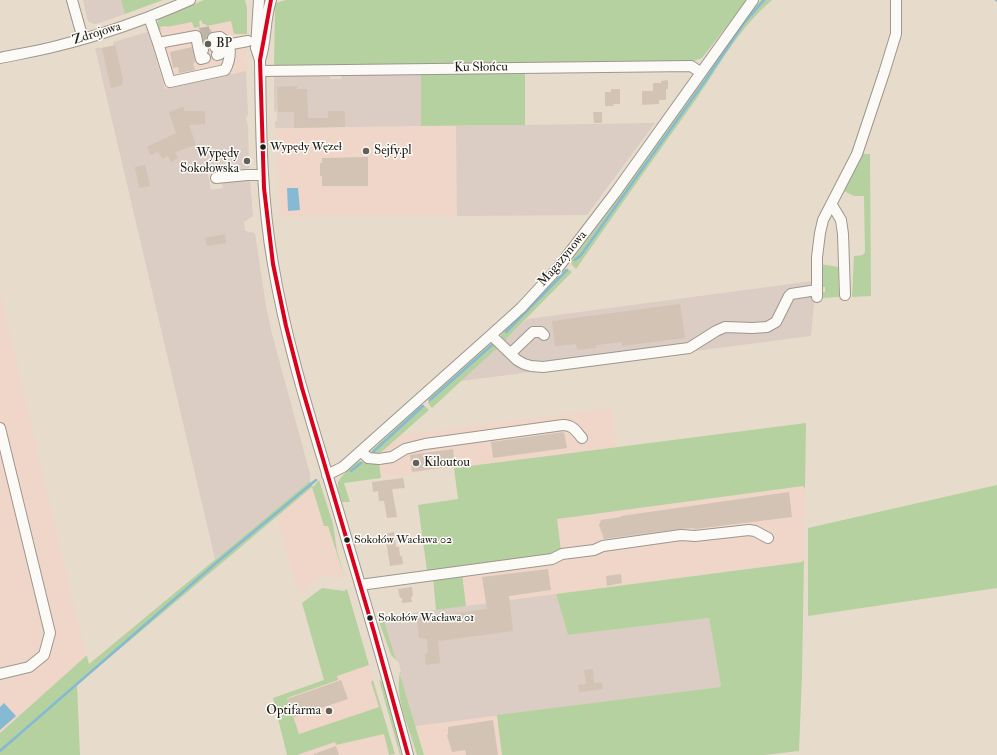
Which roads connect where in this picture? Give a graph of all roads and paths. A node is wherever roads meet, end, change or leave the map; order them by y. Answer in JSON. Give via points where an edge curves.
{"nodes":[{"id":1,"x":72,"y":0,"type":"edge"},
{"id":2,"x":190,"y":0,"type":"edge"},
{"id":3,"x":259,"y":0,"type":"edge"},
{"id":4,"x":271,"y":0,"type":"edge"},
{"id":5,"x":753,"y":0,"type":"edge"},
{"id":6,"x":896,"y":0,"type":"edge"},
{"id":7,"x":149,"y":17,"type":"junction"},
{"id":8,"x":256,"y":31,"type":"junction"},
{"id":9,"x":83,"y":39,"type":"junction"},
{"id":10,"x":248,"y":41,"type":"junction"},
{"id":11,"x":215,"y":42,"type":"tunnel mouth"},
{"id":12,"x":158,"y":43,"type":"junction"},
{"id":13,"x":200,"y":44,"type":"tunnel mouth"},
{"id":14,"x":229,"y":44,"type":"junction"},
{"id":15,"x":256,"y":48,"type":"junction"},
{"id":16,"x":0,"y":58,"type":"edge"},
{"id":17,"x":260,"y":65,"type":"junction"},
{"id":18,"x":700,"y":72,"type":"junction"},
{"id":19,"x":263,"y":175,"type":"junction"},
{"id":20,"x":216,"y":178,"type":"dead end"},
{"id":21,"x":832,"y":205,"type":"junction"},
{"id":22,"x":845,"y":295,"type":"dead end"},
{"id":23,"x":491,"y":335,"type":"junction"},
{"id":24,"x":544,"y":335,"type":"dead end"},
{"id":25,"x":511,"y":353,"type":"junction"},
{"id":26,"x":0,"y":428,"type":"edge"},
{"id":27,"x":582,"y":438,"type":"dead end"},
{"id":28,"x":361,"y":451,"type":"junction"},
{"id":29,"x":327,"y":475,"type":"junction"},
{"id":30,"x":768,"y":538,"type":"dead end"},
{"id":31,"x":360,"y":585,"type":"junction"},
{"id":32,"x":0,"y":674,"type":"edge"},
{"id":33,"x":408,"y":755,"type":"edge"}],
"edges":[{"from":1,"to":9,"type":"street"},
{"from":2,"to":7,"type":"street","name":"Zdrojowa"},
{"from":3,"to":8,"type":"street"},
{"from":4,"to":17,"type":"street"},
{"from":5,"to":18,"type":"street","name":"Magazynowa"},
{"from":6,"to":21,"type":"street","via":[[896,34],[884,73],[857,154]]},
{"from":7,"to":9,"type":"street","name":"Zdrojowa"},
{"from":7,"to":12,"type":"street"},
{"from":8,"to":10,"type":"street"},
{"from":8,"to":15,"type":"street"},
{"from":9,"to":16,"type":"street","name":"Zdrojowa"},
{"from":10,"to":14,"type":"street"},
{"from":10,"to":15,"type":"street"},
{"from":11,"to":14,"type":"street"},
{"from":12,"to":13,"type":"street"},
{"from":12,"to":14,"type":"street","via":[[170,82],[225,70],[231,55]]},
{"from":15,"to":17,"type":"street"},
{"from":17,"to":18,"type":"street","name":"Ku Słońcu","via":[[691,66]]},
{"from":17,"to":19,"type":"street"},
{"from":18,"to":23,"type":"street","name":"Magazynowa","via":[[571,252],[539,290]]},
{"from":19,"to":20,"type":"street"},
{"from":19,"to":29,"type":"street","via":[[270,250],[284,319]]},
{"from":21,"to":22,"type":"street","via":[[841,220]]},
{"from":21,"to":25,"type":"street","via":[[823,220],[820,233],[817,294],[791,294],[776,322],[771,325],[752,328],[725,327],[689,348],[543,366],[524,364]]},
{"from":23,"to":25,"type":"street"},
{"from":23,"to":28,"type":"street","name":"Magazynowa"},
{"from":24,"to":25,"type":"street","via":[[541,332],[533,332]]},
{"from":26,"to":32,"type":"street","via":[[50,633],[44,655],[29,667]]},
{"from":27,"to":28,"type":"street","via":[[573,427],[563,425],[425,444],[405,448],[392,457],[379,459],[368,458]]},
{"from":28,"to":29,"type":"street","name":"Magazynowa","via":[[339,470]]},
{"from":29,"to":31,"type":"street"},
{"from":30,"to":31,"type":"street","via":[[749,530],[695,536],[681,535],[602,546],[594,550],[562,554],[552,559]]},
{"from":31,"to":33,"type":"street"}]}
